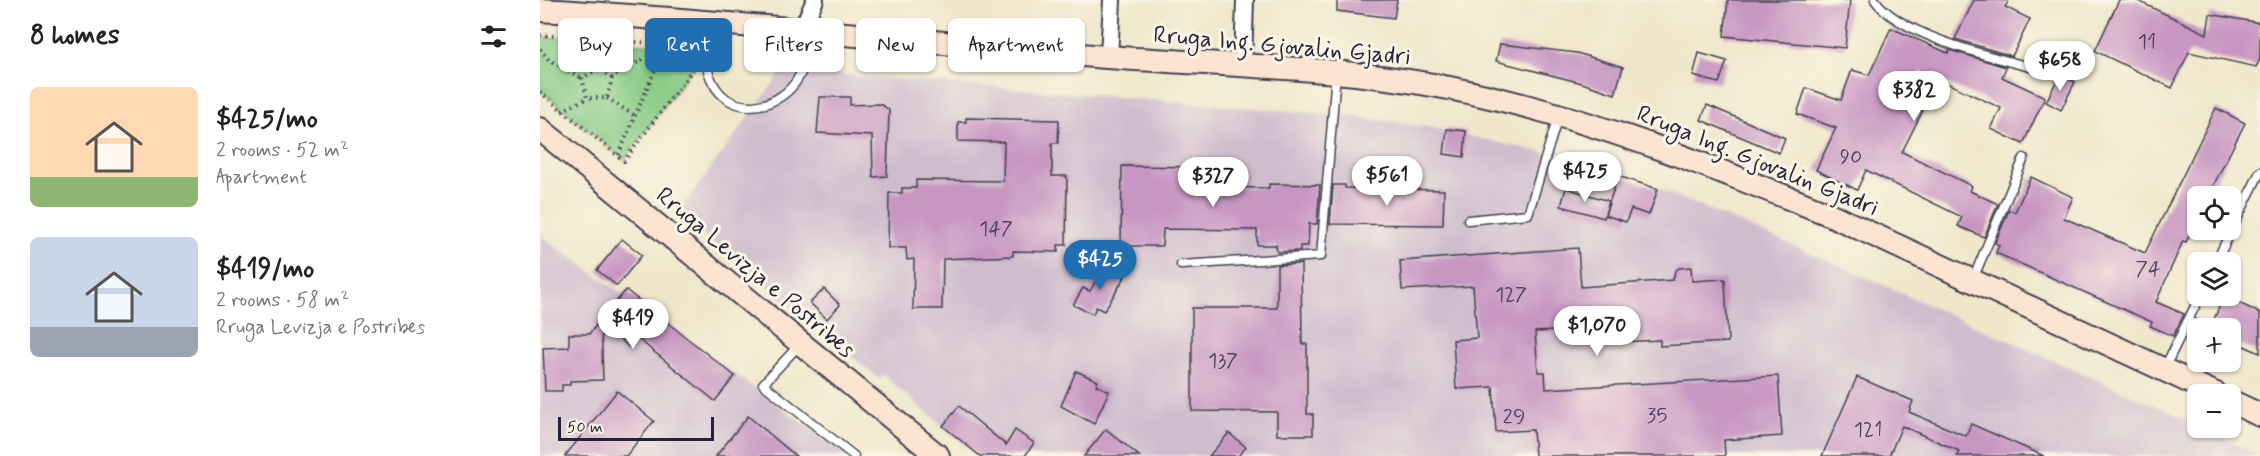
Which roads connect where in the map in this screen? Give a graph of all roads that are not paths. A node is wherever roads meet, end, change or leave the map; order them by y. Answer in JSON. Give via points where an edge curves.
{"nodes":[{"id":1,"x":815,"y":0,"type":"edge"},
{"id":2,"x":1112,"y":0,"type":"edge"},
{"id":3,"x":1245,"y":0,"type":"edge"},
{"id":4,"x":1875,"y":0,"type":"edge"},
{"id":5,"x":551,"y":7,"type":"edge"},
{"id":6,"x":657,"y":18,"type":"edge"},
{"id":7,"x":812,"y":18,"type":"edge"},
{"id":8,"x":844,"y":34,"type":"edge"},
{"id":9,"x":1109,"y":57,"type":"junction"},
{"id":10,"x":1243,"y":65,"type":"junction"},
{"id":11,"x":2030,"y":67,"type":"dead end"},
{"id":12,"x":709,"y":72,"type":"edge"},
{"id":13,"x":798,"y":72,"type":"edge"},
{"id":14,"x":1336,"y":73,"type":"junction"},
{"id":15,"x":1560,"y":113,"type":"junction"},
{"id":16,"x":540,"y":129,"type":"edge"},
{"id":17,"x":2024,"y":158,"type":"dead end"},
{"id":18,"x":2260,"y":172,"type":"edge"},
{"id":19,"x":1468,"y":220,"type":"dead end"},
{"id":20,"x":2221,"y":252,"type":"edge"},
{"id":21,"x":1181,"y":265,"type":"dead end"},
{"id":22,"x":1972,"y":280,"type":"junction"},
{"id":23,"x":2195,"y":306,"type":"edge"},
{"id":24,"x":800,"y":344,"type":"junction"},
{"id":25,"x":2164,"y":370,"type":"junction"},
{"id":26,"x":2194,"y":384,"type":"edge"},
{"id":27,"x":2241,"y":406,"type":"edge"},
{"id":28,"x":2260,"y":415,"type":"edge"},
{"id":29,"x":854,"y":456,"type":"edge"},
{"id":30,"x":938,"y":456,"type":"edge"}],
"edges":[{"from":1,"to":7,"type":"street"},
{"from":2,"to":9,"type":"street"},
{"from":3,"to":10,"type":"street"},
{"from":4,"to":11,"type":"lane","via":[[1882,10],[1915,29]]},
{"from":5,"to":6,"type":"main road","name":"Rruga Ing. Gjovalin Gjadri"},
{"from":8,"to":9,"type":"main road","name":"Rruga Ing. Gjovalin Gjadri"},
{"from":9,"to":10,"type":"main road","name":"Rruga Ing. Gjovalin Gjadri"},
{"from":10,"to":14,"type":"main road","name":"Rruga Ing. Gjovalin Gjadri"},
{"from":12,"to":13,"type":"lane","via":[[714,85],[728,99],[749,106],[768,105],[780,99],[795,82]]},
{"from":14,"to":15,"type":"main road","name":"Rruga Ing. Gjovalin Gjadri","via":[[1465,91]]},
{"from":14,"to":21,"type":"lane","via":[[1321,256]]},
{"from":15,"to":19,"type":"lane","via":[[1528,214]]},
{"from":15,"to":22,"type":"main road","name":"Rruga Ing. Gjovalin Gjadri","via":[[1792,199]]},
{"from":16,"to":24,"type":"main road","name":"Rruga Levizja e Postribes"},
{"from":17,"to":22,"type":"lane"},
{"from":18,"to":20,"type":"lane"},
{"from":22,"to":25,"type":"main road","name":"Rruga Ing. Gjovalin Gjadri"},
{"from":23,"to":25,"type":"lane"},
{"from":24,"to":29,"type":"lane","via":[[763,384]]},
{"from":24,"to":30,"type":"main road","name":"Rruga Levizja e Postribes"},
{"from":25,"to":26,"type":"main road","name":"Rruga Ing. Gjovalin Gjadri"},
{"from":27,"to":28,"type":"main road"}]}
